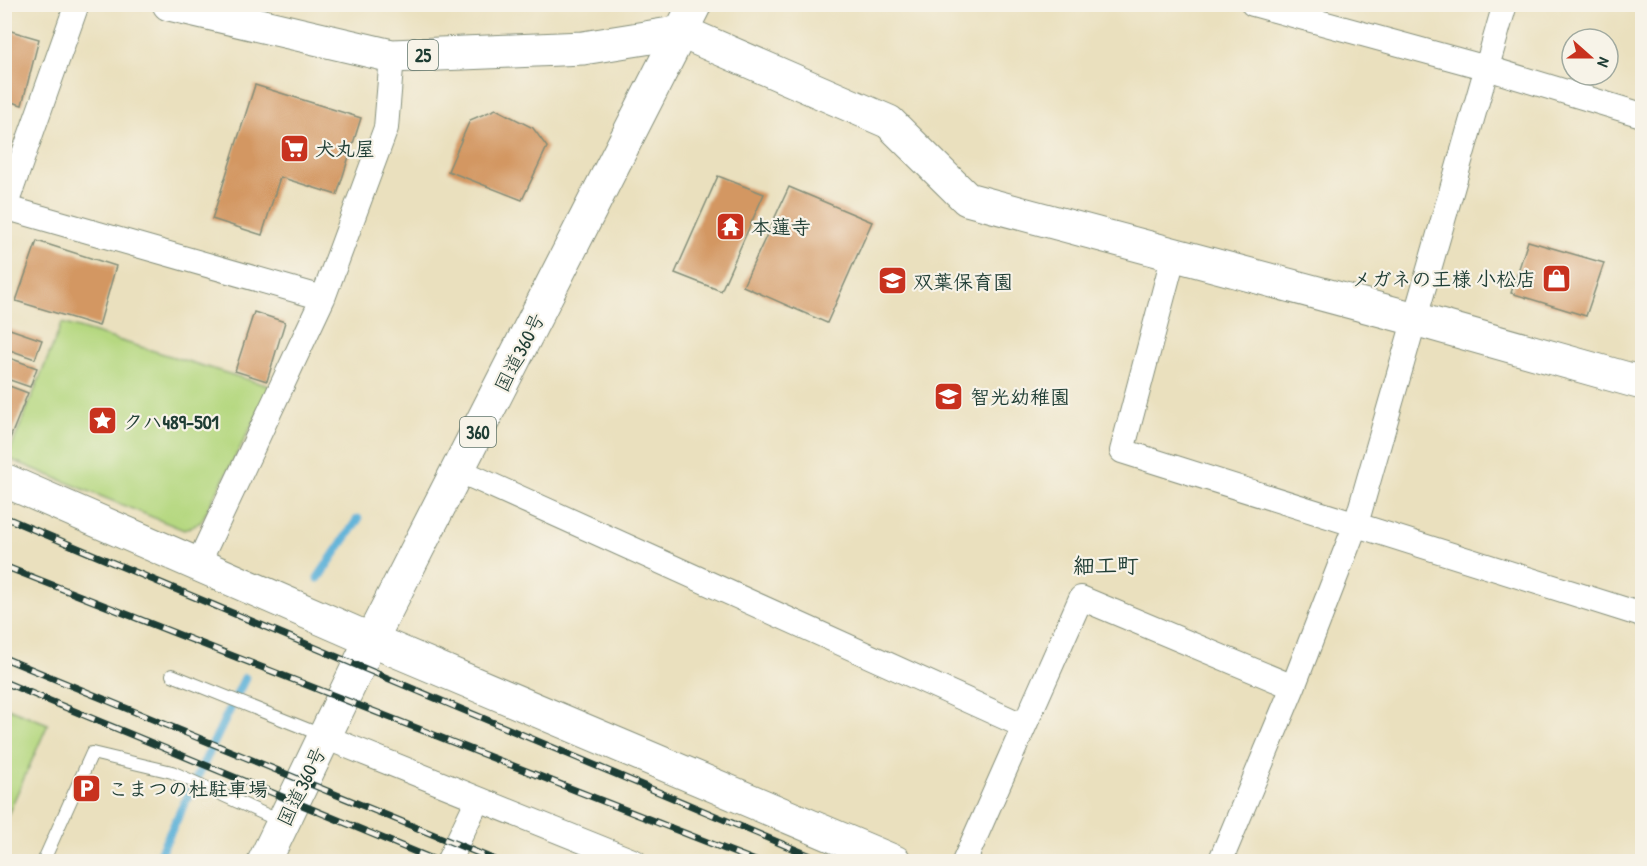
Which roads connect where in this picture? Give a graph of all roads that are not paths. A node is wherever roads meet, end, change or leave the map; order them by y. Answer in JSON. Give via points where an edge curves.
{"nodes":[{"id":1,"x":77,"y":4,"type":"edge"},
{"id":2,"x":169,"y":4,"type":"edge"},
{"id":3,"x":1253,"y":4,"type":"edge"},
{"id":4,"x":1506,"y":4,"type":"edge"},
{"id":5,"x":688,"y":18,"type":"edge"},
{"id":6,"x":392,"y":56,"type":"junction"},
{"id":7,"x":1487,"y":68,"type":"junction"},
{"id":8,"x":1642,"y":115,"type":"edge"},
{"id":9,"x":5,"y":208,"type":"edge"},
{"id":10,"x":1174,"y":254,"type":"junction"},
{"id":11,"x":323,"y":298,"type":"junction"},
{"id":12,"x":1415,"y":319,"type":"junction"},
{"id":13,"x":1642,"y":383,"type":"edge"},
{"id":14,"x":458,"y":470,"type":"junction"},
{"id":15,"x":4,"y":480,"type":"edge"},
{"id":16,"x":1356,"y":524,"type":"junction"},
{"id":17,"x":198,"y":564,"type":"junction"},
{"id":18,"x":1642,"y":615,"type":"edge"},
{"id":19,"x":371,"y":640,"type":"junction"},
{"id":20,"x":172,"y":675,"type":"dead end"},
{"id":21,"x":1293,"y":687,"type":"junction"},
{"id":22,"x":1024,"y":726,"type":"junction"},
{"id":23,"x":325,"y":737,"type":"junction"},
{"id":24,"x":478,"y":799,"type":"junction"},
{"id":25,"x":283,"y":822,"type":"junction"},
{"id":26,"x":43,"y":861,"type":"edge"},
{"id":27,"x":264,"y":861,"type":"edge"},
{"id":28,"x":447,"y":861,"type":"edge"},
{"id":29,"x":635,"y":861,"type":"edge"},
{"id":30,"x":895,"y":861,"type":"edge"},
{"id":31,"x":964,"y":861,"type":"edge"},
{"id":32,"x":1220,"y":861,"type":"edge"}],
"edges":[{"from":1,"to":9,"type":"street"},
{"from":2,"to":6,"type":"main road","number":"25"},
{"from":3,"to":7,"type":"street"},
{"from":4,"to":7,"type":"street"},
{"from":5,"to":6,"type":"main road","number":"25","via":[[583,48]]},
{"from":5,"to":10,"type":"main road","via":[[889,122],[967,199]]},
{"from":5,"to":14,"type":"main road","name":"国道360号","number":"360"},
{"from":6,"to":11,"type":"street","via":[[386,128]]},
{"from":7,"to":8,"type":"street"},
{"from":7,"to":12,"type":"street"},
{"from":9,"to":11,"type":"street"},
{"from":10,"to":12,"type":"main road"},
{"from":10,"to":16,"type":"street","via":[[1122,451]]},
{"from":11,"to":17,"type":"street"},
{"from":12,"to":13,"type":"main road"},
{"from":12,"to":16,"type":"street"},
{"from":14,"to":19,"type":"main road","name":"国道360号","number":"360"},
{"from":14,"to":22,"type":"street"},
{"from":15,"to":17,"type":"main road"},
{"from":16,"to":18,"type":"street"},
{"from":16,"to":21,"type":"street"},
{"from":17,"to":19,"type":"main road"},
{"from":19,"to":23,"type":"main road","name":"国道360号","number":"360"},
{"from":19,"to":30,"type":"main road"},
{"from":20,"to":23,"type":"lane"},
{"from":21,"to":22,"type":"street","via":[[1081,598]]},
{"from":21,"to":32,"type":"street"},
{"from":22,"to":31,"type":"street"},
{"from":23,"to":24,"type":"street"},
{"from":23,"to":25,"type":"main road","name":"国道360号","number":"360"},
{"from":24,"to":28,"type":"street"},
{"from":24,"to":29,"type":"street"},
{"from":25,"to":26,"type":"lane","via":[[172,772],[92,753]]},
{"from":25,"to":27,"type":"main road","name":"国道360号","number":"360"}]}
